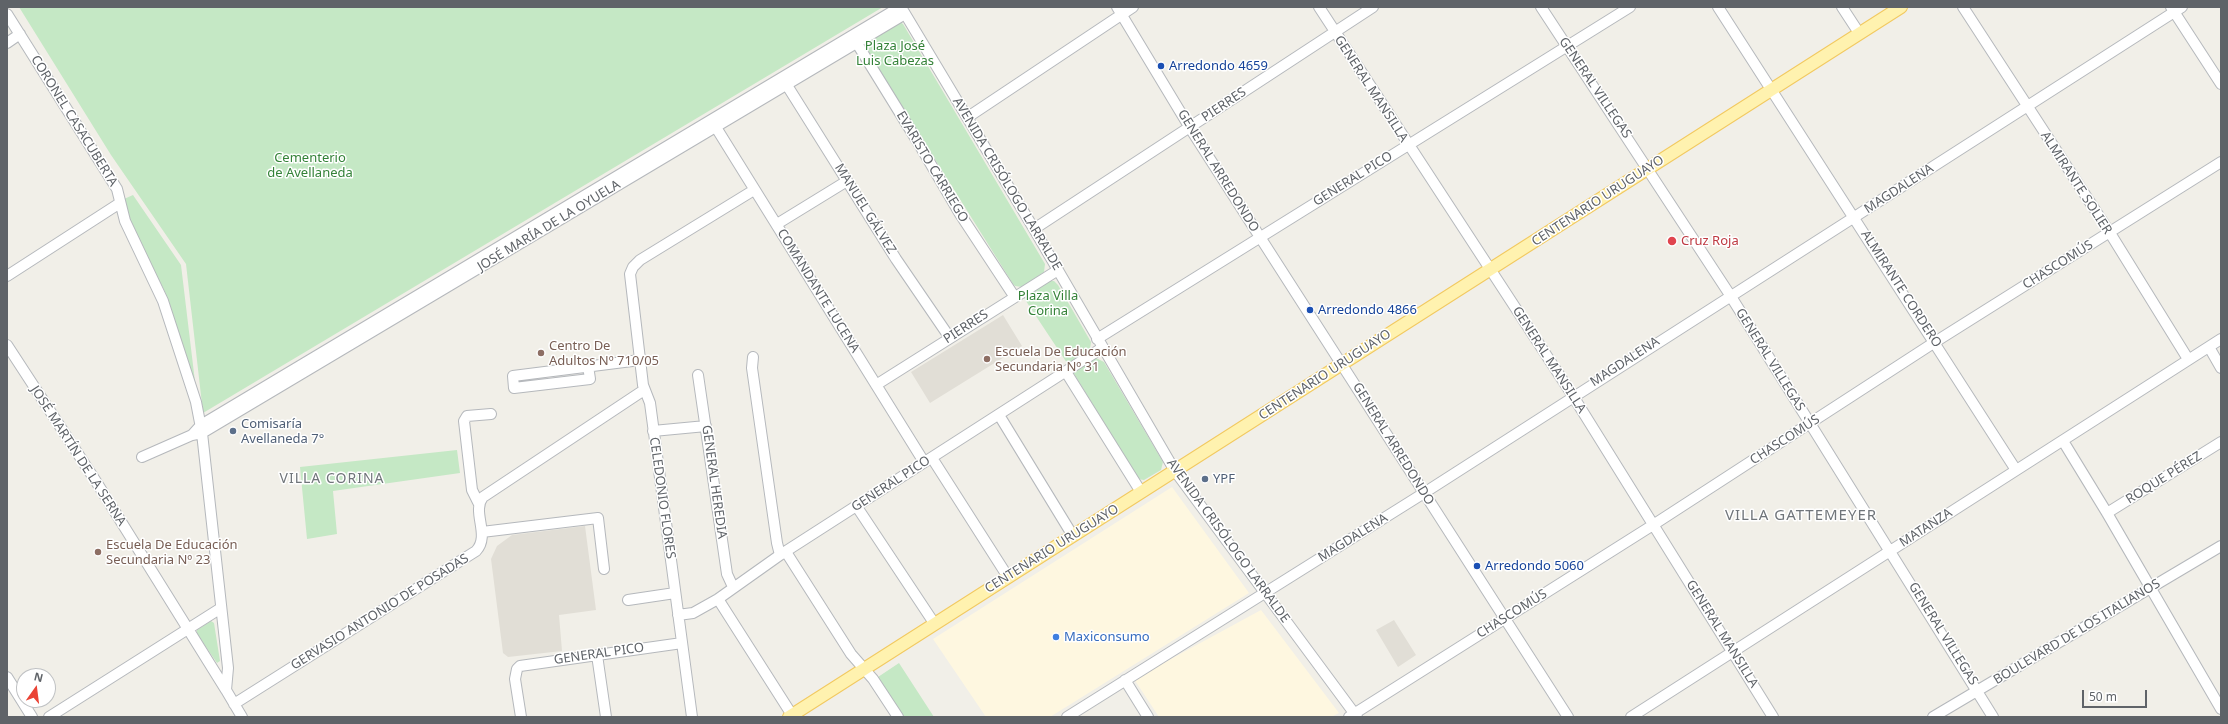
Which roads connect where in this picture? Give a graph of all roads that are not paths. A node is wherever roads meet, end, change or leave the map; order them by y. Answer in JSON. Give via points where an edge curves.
{"nodes":[{"id":1,"x":1133,"y":7,"type":"edge"},
{"id":2,"x":1319,"y":7,"type":"edge"},
{"id":3,"x":1372,"y":7,"type":"edge"},
{"id":4,"x":1542,"y":7,"type":"edge"},
{"id":5,"x":1630,"y":7,"type":"edge"},
{"id":6,"x":1718,"y":7,"type":"edge"},
{"id":7,"x":1842,"y":7,"type":"edge"},
{"id":8,"x":1901,"y":7,"type":"edge"},
{"id":9,"x":1963,"y":7,"type":"edge"},
{"id":10,"x":902,"y":9,"type":"edge"},
{"id":11,"x":2176,"y":9,"type":"edge"},
{"id":12,"x":1119,"y":11,"type":"edge"},
{"id":13,"x":7,"y":14,"type":"edge"},
{"id":14,"x":1333,"y":32,"type":"junction"},
{"id":15,"x":1859,"y":33,"type":"junction"},
{"id":16,"x":20,"y":34,"type":"junction"},
{"id":17,"x":854,"y":39,"type":"junction"},
{"id":18,"x":7,"y":43,"type":"edge"},
{"id":19,"x":1566,"y":46,"type":"junction"},
{"id":20,"x":785,"y":81,"type":"junction"},
{"id":21,"x":2221,"y":84,"type":"edge"},
{"id":22,"x":1773,"y":89,"type":"junction"},
{"id":23,"x":2026,"y":106,"type":"junction"},
{"id":24,"x":968,"y":117,"type":"junction"},
{"id":25,"x":714,"y":123,"type":"junction"},
{"id":26,"x":1190,"y":128,"type":"junction"},
{"id":27,"x":1407,"y":145,"type":"junction"},
{"id":28,"x":2221,"y":162,"type":"edge"},
{"id":29,"x":1648,"y":168,"type":"junction"},
{"id":30,"x":847,"y":181,"type":"junction"},
{"id":31,"x":754,"y":190,"type":"junction"},
{"id":32,"x":120,"y":203,"type":"junction"},
{"id":33,"x":1855,"y":217,"type":"junction"},
{"id":34,"x":776,"y":224,"type":"junction"},
{"id":35,"x":1034,"y":229,"type":"junction"},
{"id":36,"x":2110,"y":233,"type":"junction"},
{"id":37,"x":1260,"y":237,"type":"junction"},
{"id":38,"x":1058,"y":270,"type":"junction"},
{"id":39,"x":1490,"y":270,"type":"junction"},
{"id":40,"x":7,"y":276,"type":"edge"},
{"id":41,"x":1730,"y":295,"type":"junction"},
{"id":42,"x":1014,"y":296,"type":"junction"},
{"id":43,"x":950,"y":338,"type":"junction"},
{"id":44,"x":1097,"y":339,"type":"junction"},
{"id":45,"x":2221,"y":339,"type":"edge"},
{"id":46,"x":1935,"y":342,"type":"junction"},
{"id":47,"x":7,"y":345,"type":"edge"},
{"id":48,"x":2209,"y":347,"type":"junction"},
{"id":49,"x":1102,"y":348,"type":"junction"},
{"id":50,"x":754,"y":357,"type":"dead end"},
{"id":51,"x":2188,"y":359,"type":"junction"},
{"id":52,"x":640,"y":360,"type":"junction"},
{"id":53,"x":1343,"y":364,"type":"junction"},
{"id":54,"x":588,"y":366,"type":"junction"},
{"id":55,"x":2221,"y":368,"type":"edge"},
{"id":56,"x":1066,"y":372,"type":"junction"},
{"id":57,"x":698,"y":375,"type":"dead end"},
{"id":58,"x":876,"y":386,"type":"junction"},
{"id":59,"x":644,"y":390,"type":"junction"},
{"id":60,"x":1573,"y":396,"type":"junction"},
{"id":61,"x":491,"y":414,"type":"dead end"},
{"id":62,"x":999,"y":415,"type":"junction"},
{"id":63,"x":1810,"y":424,"type":"junction"},
{"id":64,"x":706,"y":426,"type":"junction"},
{"id":65,"x":199,"y":431,"type":"junction"},
{"id":66,"x":653,"y":432,"type":"junction"},
{"id":67,"x":2063,"y":441,"type":"junction"},
{"id":68,"x":2221,"y":442,"type":"edge"},
{"id":69,"x":142,"y":457,"type":"dead end"},
{"id":70,"x":928,"y":460,"type":"junction"},
{"id":71,"x":2016,"y":470,"type":"junction"},
{"id":72,"x":1175,"y":471,"type":"junction"},
{"id":73,"x":1141,"y":492,"type":"junction"},
{"id":74,"x":1424,"y":493,"type":"junction"},
{"id":75,"x":479,"y":504,"type":"junction"},
{"id":76,"x":857,"y":507,"type":"junction"},
{"id":77,"x":2107,"y":513,"type":"junction"},
{"id":78,"x":1653,"y":525,"type":"junction"},
{"id":79,"x":482,"y":532,"type":"junction"},
{"id":80,"x":1073,"y":536,"type":"junction"},
{"id":81,"x":2221,"y":546,"type":"edge"},
{"id":82,"x":1891,"y":550,"type":"junction"},
{"id":83,"x":783,"y":554,"type":"junction"},
{"id":84,"x":604,"y":569,"type":"dead end"},
{"id":85,"x":1008,"y":577,"type":"junction"},
{"id":86,"x":732,"y":587,"type":"junction"},
{"id":87,"x":2150,"y":588,"type":"junction"},
{"id":88,"x":1265,"y":592,"type":"junction"},
{"id":89,"x":675,"y":594,"type":"junction"},
{"id":90,"x":718,"y":599,"type":"junction"},
{"id":91,"x":628,"y":600,"type":"dead end"},
{"id":92,"x":221,"y":608,"type":"junction"},
{"id":93,"x":678,"y":615,"type":"junction"},
{"id":94,"x":1505,"y":618,"type":"junction"},
{"id":95,"x":934,"y":623,"type":"junction"},
{"id":96,"x":187,"y":629,"type":"junction"},
{"id":97,"x":682,"y":643,"type":"junction"},
{"id":98,"x":1733,"y":651,"type":"junction"},
{"id":99,"x":597,"y":655,"type":"junction"},
{"id":100,"x":865,"y":669,"type":"junction"},
{"id":101,"x":7,"y":677,"type":"edge"},
{"id":102,"x":1125,"y":680,"type":"junction"},
{"id":103,"x":226,"y":690,"type":"junction"},
{"id":104,"x":1978,"y":691,"type":"junction"},
{"id":105,"x":234,"y":704,"type":"junction"},
{"id":106,"x":2221,"y":709,"type":"edge"},
{"id":107,"x":791,"y":716,"type":"edge"},
{"id":108,"x":1354,"y":716,"type":"edge"},
{"id":109,"x":32,"y":717,"type":"edge"},
{"id":110,"x":49,"y":717,"type":"edge"},
{"id":111,"x":242,"y":717,"type":"edge"},
{"id":112,"x":521,"y":717,"type":"edge"},
{"id":113,"x":606,"y":717,"type":"edge"},
{"id":114,"x":692,"y":717,"type":"edge"},
{"id":115,"x":898,"y":717,"type":"edge"},
{"id":116,"x":1067,"y":717,"type":"edge"},
{"id":117,"x":1148,"y":717,"type":"edge"},
{"id":118,"x":1568,"y":717,"type":"edge"},
{"id":119,"x":1630,"y":717,"type":"edge"},
{"id":120,"x":1773,"y":717,"type":"edge"},
{"id":121,"x":1933,"y":717,"type":"edge"},
{"id":122,"x":1993,"y":717,"type":"edge"}],
"edges":[{"from":1,"to":12,"type":"street"},
{"from":2,"to":14,"type":"street","name":"GENERAL MANSILLA"},
{"from":3,"to":14,"type":"street","name":"PIERRES"},
{"from":4,"to":19,"type":"street","name":"GENERAL VILLEGAS"},
{"from":5,"to":19,"type":"street","name":"GENERAL PICO"},
{"from":6,"to":22,"type":"street","name":"ALMIRANTE CORDERO"},
{"from":7,"to":15,"type":"street"},
{"from":8,"to":15,"type":"main road","name":"CENTENARIO URUGUAYO"},
{"from":9,"to":23,"type":"street","name":"ALMIRANTE SOLIER"},
{"from":10,"to":17,"type":"street","name":"JOSÉ MARÍA DE LA OYUELA"},
{"from":10,"to":24,"type":"street","name":"AVENIDA CRISÓLOGO LARRALDE"},
{"from":11,"to":21,"type":"street"},
{"from":11,"to":23,"type":"street","name":"MAGDALENA"},
{"from":12,"to":24,"type":"street"},
{"from":12,"to":26,"type":"street","name":"GENERAL ARREDONDO"},
{"from":13,"to":16,"type":"street","name":"CORONEL CASACUBERTA"},
{"from":14,"to":26,"type":"street","name":"PIERRES"},
{"from":14,"to":27,"type":"street","name":"GENERAL MANSILLA"},
{"from":15,"to":22,"type":"main road","name":"CENTENARIO URUGUAYO"},
{"from":16,"to":18,"type":"street"},
{"from":16,"to":32,"type":"street","name":"CORONEL CASACUBERTA","via":[[117,189]]},
{"from":17,"to":20,"type":"street","name":"JOSÉ MARÍA DE LA OYUELA"},
{"from":17,"to":42,"type":"street","name":"EVARISTO CARRIEGO","via":[[960,214]]},
{"from":19,"to":27,"type":"street","name":"GENERAL PICO"},
{"from":19,"to":29,"type":"street","name":"GENERAL VILLEGAS"},
{"from":20,"to":25,"type":"street","name":"JOSÉ MARÍA DE LA OYUELA"},
{"from":20,"to":30,"type":"street","name":"MANUEL GÁLVEZ"},
{"from":22,"to":29,"type":"main road","name":"CENTENARIO URUGUAYO"},
{"from":22,"to":33,"type":"street","name":"ALMIRANTE CORDERO"},
{"from":23,"to":33,"type":"street","name":"MAGDALENA"},
{"from":23,"to":36,"type":"street","name":"ALMIRANTE SOLIER"},
{"from":24,"to":35,"type":"street","name":"AVENIDA CRISÓLOGO LARRALDE"},
{"from":25,"to":31,"type":"street","name":"COMANDANTE LUCENA"},
{"from":25,"to":65,"type":"street","name":"JOSÉ MARÍA DE LA OYUELA"},
{"from":26,"to":35,"type":"street","name":"PIERRES"},
{"from":26,"to":37,"type":"street","name":"GENERAL ARREDONDO"},
{"from":27,"to":37,"type":"street","name":"GENERAL PICO"},
{"from":27,"to":39,"type":"street","name":"GENERAL MANSILLA"},
{"from":28,"to":36,"type":"street","name":"CHASCOMÚS"},
{"from":29,"to":39,"type":"main road","name":"CENTENARIO URUGUAYO"},
{"from":29,"to":41,"type":"street","name":"GENERAL VILLEGAS"},
{"from":30,"to":34,"type":"street"},
{"from":30,"to":43,"type":"street","name":"MANUEL GÁLVEZ"},
{"from":31,"to":34,"type":"street","name":"COMANDANTE LUCENA"},
{"from":31,"to":52,"type":"street","name":"CELEDONIO FLORES","via":[[640,260],[633,267],[630,280]]},
{"from":32,"to":40,"type":"street"},
{"from":32,"to":65,"type":"street","name":"CORONEL CASACUBERTA","via":[[129,231],[166,308],[193,389]]},
{"from":33,"to":41,"type":"street","name":"MAGDALENA"},
{"from":33,"to":46,"type":"street","name":"ALMIRANTE CORDERO"},
{"from":34,"to":58,"type":"street","name":"COMANDANTE LUCENA"},
{"from":35,"to":38,"type":"street","name":"AVENIDA CRISÓLOGO LARRALDE"},
{"from":36,"to":46,"type":"street","name":"CHASCOMÚS"},
{"from":36,"to":51,"type":"street","name":"ALMIRANTE SOLIER"},
{"from":37,"to":44,"type":"street","name":"GENERAL PICO"},
{"from":37,"to":53,"type":"street","name":"GENERAL ARREDONDO"},
{"from":38,"to":42,"type":"street","name":"PIERRES"},
{"from":38,"to":44,"type":"street","name":"AVENIDA CRISÓLOGO LARRALDE"},
{"from":39,"to":53,"type":"main road","name":"CENTENARIO URUGUAYO"},
{"from":39,"to":60,"type":"street","name":"GENERAL MANSILLA"},
{"from":41,"to":60,"type":"street","name":"MAGDALENA"},
{"from":41,"to":63,"type":"street","name":"GENERAL VILLEGAS"},
{"from":42,"to":43,"type":"street","name":"PIERRES"},
{"from":43,"to":58,"type":"street","name":"PIERRES"},
{"from":44,"to":49,"type":"street","name":"AVENIDA CRISÓLOGO LARRALDE"},
{"from":45,"to":48,"type":"street","name":"MATANZA"},
{"from":46,"to":63,"type":"street","name":"CHASCOMÚS"},
{"from":46,"to":71,"type":"street","name":"ALMIRANTE CORDERO"},
{"from":47,"to":96,"type":"street","name":"JOSÉ MARTÍN DE LA SERNA","via":[[97,483]]},
{"from":48,"to":51,"type":"street","name":"MATANZA"},
{"from":48,"to":55,"type":"street"},
{"from":49,"to":56,"type":"street","name":"GENERAL PICO"},
{"from":49,"to":72,"type":"street","name":"AVENIDA CRISÓLOGO LARRALDE"},
{"from":50,"to":83,"type":"street","via":[[752,368],[777,543]]},
{"from":51,"to":67,"type":"street","name":"MATANZA"},
{"from":52,"to":54,"type":"street"},
{"from":52,"to":59,"type":"street","name":"CELEDONIO FLORES"},
{"from":53,"to":72,"type":"main road","name":"CENTENARIO URUGUAYO"},
{"from":53,"to":74,"type":"street","name":"GENERAL ARREDONDO"},
{"from":54,"to":54,"type":"street","via":[[513,376],[514,388],[590,379]]},
{"from":56,"to":62,"type":"street","name":"GENERAL PICO"},
{"from":56,"to":73,"type":"street"},
{"from":57,"to":64,"type":"street","name":"GENERAL HEREDIA"},
{"from":58,"to":70,"type":"street","name":"COMANDANTE LUCENA"},
{"from":59,"to":66,"type":"street","name":"CELEDONIO FLORES","via":[[650,403]]},
{"from":59,"to":75,"type":"street","via":[[488,492]]},
{"from":60,"to":74,"type":"street","name":"MAGDALENA"},
{"from":60,"to":78,"type":"street","name":"GENERAL MANSILLA"},
{"from":61,"to":75,"type":"street","name":"GERVASIO ANTONIO DE POSADAS","via":[[467,416],[464,421],[472,490]]},
{"from":62,"to":70,"type":"street","name":"GENERAL PICO"},
{"from":62,"to":80,"type":"street"},
{"from":63,"to":78,"type":"street","name":"CHASCOMÚS"},
{"from":63,"to":82,"type":"street","name":"GENERAL VILLEGAS"},
{"from":64,"to":66,"type":"street"},
{"from":64,"to":86,"type":"street","name":"GENERAL HEREDIA","via":[[726,574]]},
{"from":65,"to":69,"type":"street","name":"JOSÉ MARÍA DE LA OYUELA"},
{"from":65,"to":92,"type":"street","name":"CORONEL CASACUBERTA"},
{"from":66,"to":89,"type":"street","name":"CELEDONIO FLORES"},
{"from":67,"to":71,"type":"street","name":"MATANZA"},
{"from":67,"to":77,"type":"street"},
{"from":68,"to":77,"type":"street","name":"ROQUE PÉREZ"},
{"from":70,"to":76,"type":"street","name":"GENERAL PICO"},
{"from":70,"to":85,"type":"street","name":"COMANDANTE LUCENA"},
{"from":71,"to":82,"type":"street","name":"MATANZA"},
{"from":72,"to":73,"type":"main road","name":"CENTENARIO URUGUAYO"},
{"from":72,"to":88,"type":"street","name":"AVENIDA CRISÓLOGO LARRALDE"},
{"from":73,"to":80,"type":"main road","name":"CENTENARIO URUGUAYO"},
{"from":74,"to":88,"type":"street","name":"MAGDALENA"},
{"from":74,"to":94,"type":"street","name":"GENERAL ARREDONDO"},
{"from":75,"to":79,"type":"street","name":"GERVASIO ANTONIO DE POSADAS"},
{"from":76,"to":83,"type":"street","name":"GENERAL PICO"},
{"from":76,"to":95,"type":"street"},
{"from":77,"to":87,"type":"street"},
{"from":78,"to":94,"type":"street","name":"CHASCOMÚS"},
{"from":78,"to":98,"type":"street","name":"GENERAL MANSILLA"},
{"from":79,"to":84,"type":"street","via":[[598,518]]},
{"from":79,"to":105,"type":"street","name":"GERVASIO ANTONIO DE POSADAS","via":[[483,540],[476,551]]},
{"from":80,"to":85,"type":"main road","name":"CENTENARIO URUGUAYO"},
{"from":81,"to":87,"type":"street","name":"BOULEVARD DE LOS ITALIANOS"},
{"from":82,"to":98,"type":"street","name":"MATANZA"},
{"from":82,"to":104,"type":"street","name":"GENERAL VILLEGAS"},
{"from":83,"to":86,"type":"street","name":"GENERAL PICO"},
{"from":83,"to":100,"type":"street","via":[[851,654]]},
{"from":85,"to":95,"type":"main road","name":"CENTENARIO URUGUAYO"},
{"from":86,"to":90,"type":"street","name":"GENERAL PICO"},
{"from":87,"to":104,"type":"street","name":"BOULEVARD DE LOS ITALIANOS"},
{"from":87,"to":106,"type":"street"},
{"from":88,"to":102,"type":"street","name":"MAGDALENA"},
{"from":88,"to":108,"type":"street","name":"AVENIDA CRISÓLOGO LARRALDE"},
{"from":89,"to":91,"type":"street"},
{"from":89,"to":93,"type":"street","name":"CELEDONIO FLORES"},
{"from":90,"to":93,"type":"street","name":"GENERAL PICO","via":[[693,613]]},
{"from":90,"to":107,"type":"street"},
{"from":92,"to":96,"type":"street"},
{"from":92,"to":103,"type":"street","name":"CORONEL CASACUBERTA","via":[[228,668]]},
{"from":93,"to":97,"type":"street","name":"CELEDONIO FLORES"},
{"from":94,"to":108,"type":"street","name":"CHASCOMÚS"},
{"from":94,"to":118,"type":"street","name":"GENERAL ARREDONDO"},
{"from":95,"to":100,"type":"main road","name":"CENTENARIO URUGUAYO"},
{"from":96,"to":103,"type":"street","name":"JOSÉ MARTÍN DE LA SERNA"},
{"from":96,"to":110,"type":"street"},
{"from":97,"to":99,"type":"street","name":"GENERAL PICO"},
{"from":97,"to":114,"type":"street","name":"CELEDONIO FLORES"},
{"from":98,"to":119,"type":"street","name":"MATANZA"},
{"from":98,"to":120,"type":"street","name":"GENERAL MANSILLA"},
{"from":99,"to":112,"type":"street","name":"GENERAL PICO","via":[[525,664],[517,669]]},
{"from":99,"to":113,"type":"street"},
{"from":100,"to":107,"type":"main road","name":"CENTENARIO URUGUAYO"},
{"from":100,"to":115,"type":"street"},
{"from":101,"to":109,"type":"street"},
{"from":102,"to":116,"type":"street","name":"MAGDALENA"},
{"from":102,"to":117,"type":"street"},
{"from":103,"to":105,"type":"street"},
{"from":104,"to":121,"type":"street","name":"BOULEVARD DE LOS ITALIANOS"},
{"from":104,"to":122,"type":"street","name":"GENERAL VILLEGAS"},
{"from":105,"to":111,"type":"street"}]}
